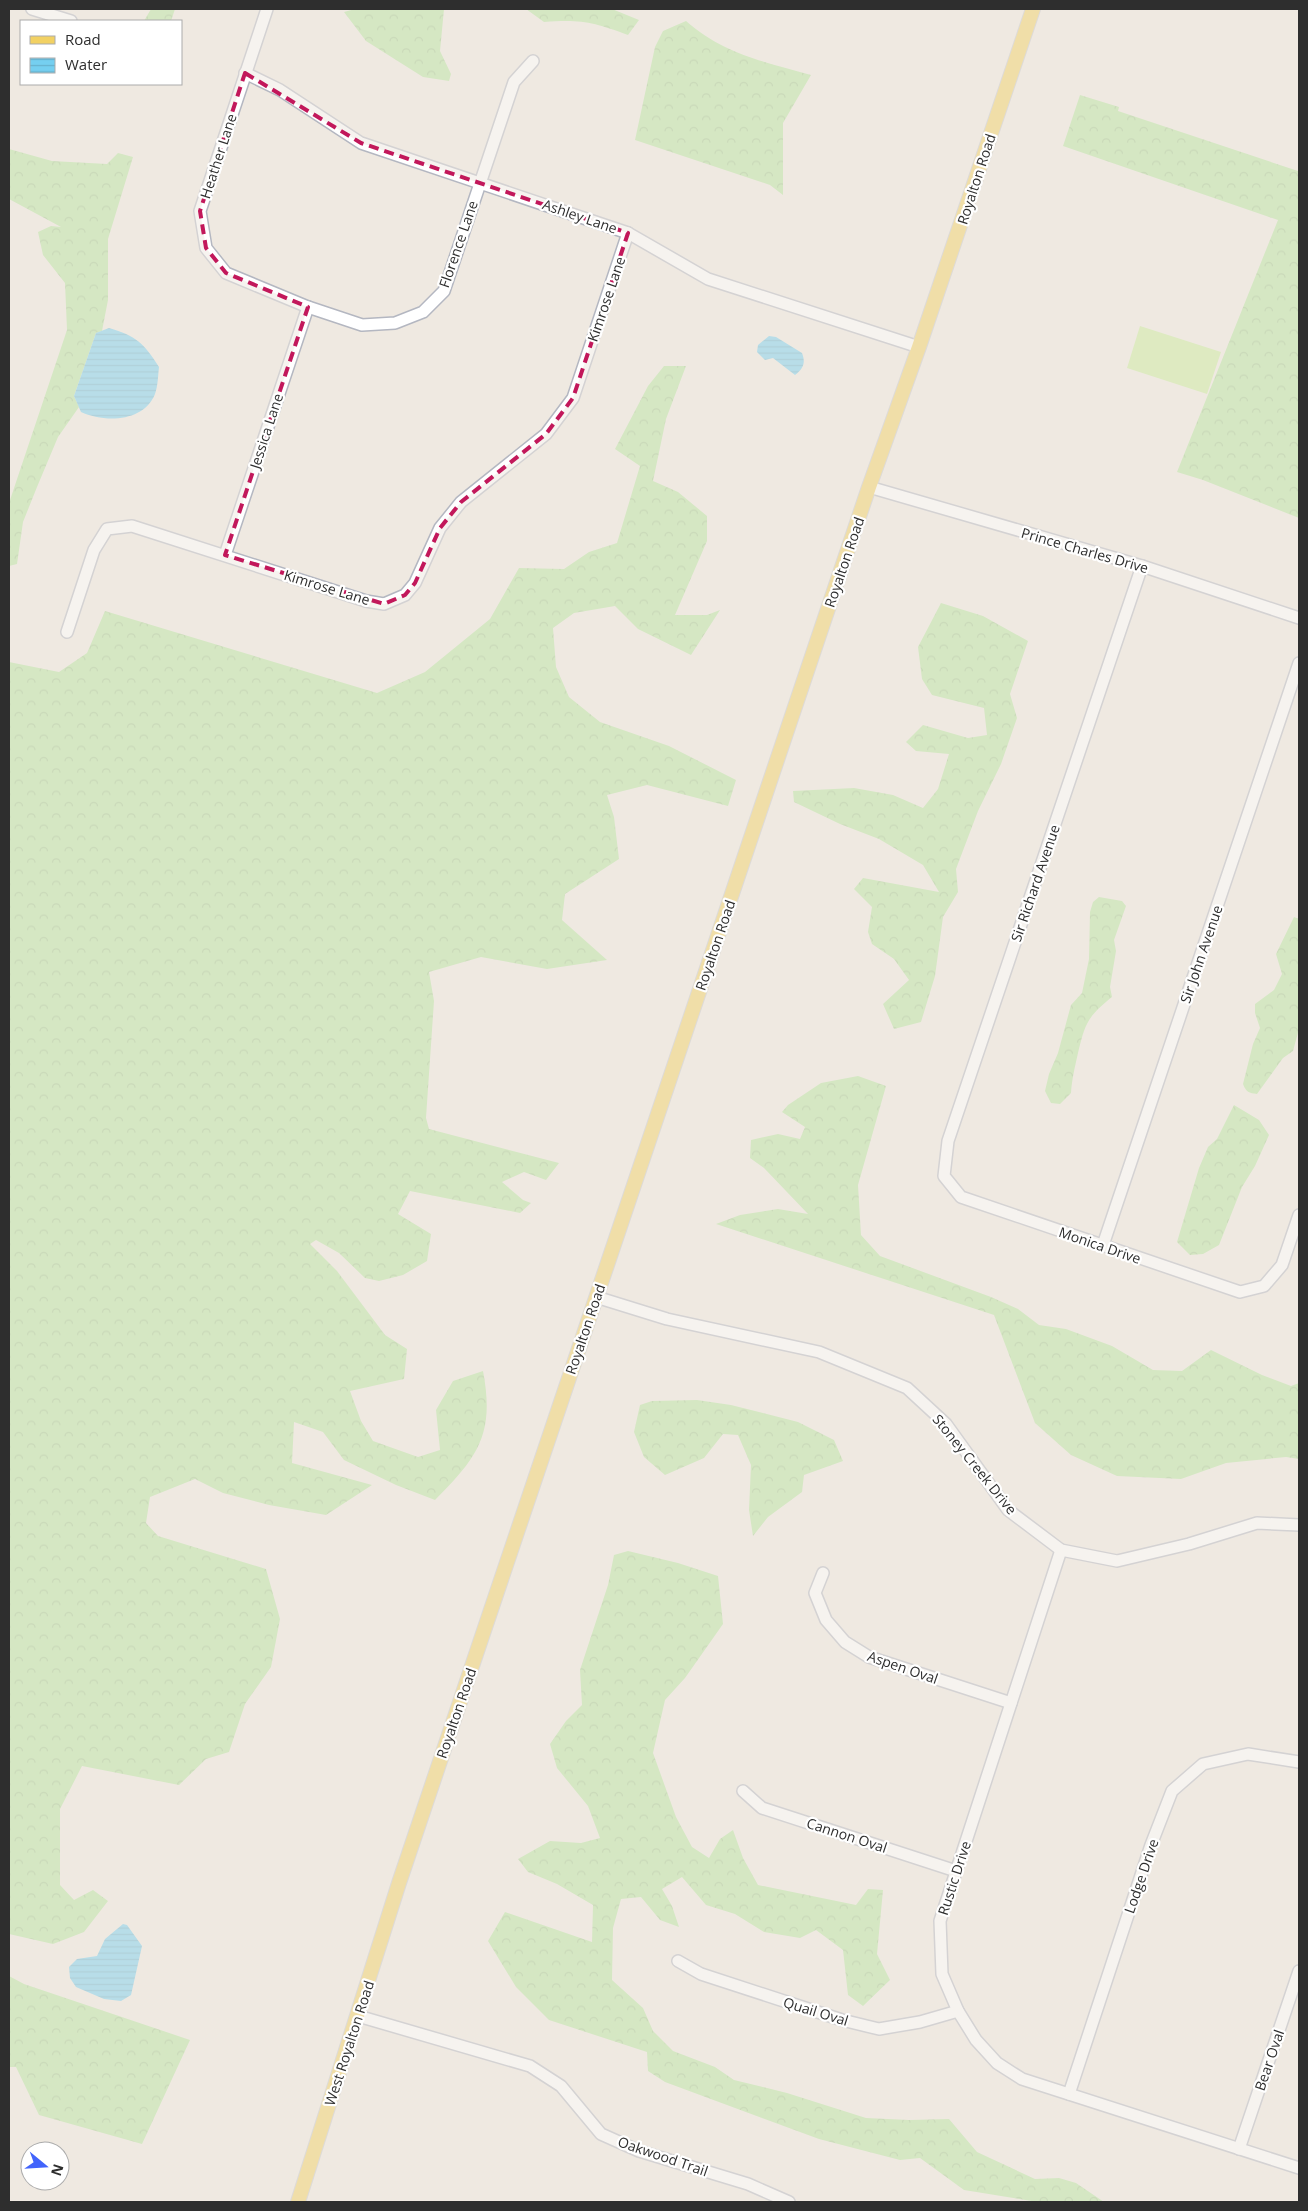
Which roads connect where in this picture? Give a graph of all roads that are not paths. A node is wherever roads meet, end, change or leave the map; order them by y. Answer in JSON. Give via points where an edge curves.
{"nodes":[{"id":1,"x":32,"y":9,"type":"edge"},
{"id":2,"x":267,"y":9,"type":"edge"},
{"id":3,"x":1033,"y":9,"type":"edge"},
{"id":4,"x":68,"y":20,"type":"edge"},
{"id":5,"x":533,"y":61,"type":"dead end"},
{"id":6,"x":245,"y":73,"type":"junction"},
{"id":7,"x":479,"y":181,"type":"junction"},
{"id":8,"x":628,"y":232,"type":"junction"},
{"id":9,"x":308,"y":307,"type":"junction"},
{"id":10,"x":919,"y":348,"type":"junction"},
{"id":11,"x":869,"y":487,"type":"junction"},
{"id":12,"x":225,"y":555,"type":"junction"},
{"id":13,"x":1142,"y":566,"type":"junction"},
{"id":14,"x":1299,"y":618,"type":"edge"},
{"id":15,"x":67,"y":632,"type":"dead end"},
{"id":16,"x":1299,"y":663,"type":"edge"},
{"id":17,"x":961,"y":1197,"type":"joint"},
{"id":18,"x":1299,"y":1215,"type":"edge"},
{"id":19,"x":1103,"y":1246,"type":"junction"},
{"id":20,"x":596,"y":1297,"type":"junction"},
{"id":21,"x":1299,"y":1524,"type":"edge"},
{"id":22,"x":1061,"y":1550,"type":"junction"},
{"id":23,"x":823,"y":1573,"type":"dead end"},
{"id":24,"x":1011,"y":1703,"type":"junction"},
{"id":25,"x":1299,"y":1762,"type":"edge"},
{"id":26,"x":743,"y":1791,"type":"dead end"},
{"id":27,"x":956,"y":1871,"type":"junction"},
{"id":28,"x":399,"y":1883,"type":"joint"},
{"id":29,"x":678,"y":1961,"type":"dead end"},
{"id":30,"x":1299,"y":1972,"type":"edge"},
{"id":31,"x":958,"y":2011,"type":"junction"},
{"id":32,"x":358,"y":2016,"type":"junction"},
{"id":33,"x":1069,"y":2094,"type":"junction"},
{"id":34,"x":1240,"y":2149,"type":"junction"},
{"id":35,"x":1299,"y":2168,"type":"edge"},
{"id":36,"x":298,"y":2202,"type":"edge"},
{"id":37,"x":789,"y":2202,"type":"edge"}],
"edges":[{"from":1,"to":4,"type":"street"},
{"from":2,"to":6,"type":"street","name":"Heather Lane"},
{"from":3,"to":10,"type":"main road","name":"Royalton Road"},
{"from":5,"to":7,"type":"street","name":"Florence Lane","via":[[514,82]]},
{"from":6,"to":7,"type":"street","name":"Ashley Lane","via":[[280,90],[361,143]]},
{"from":6,"to":9,"type":"street","name":"Heather Lane","via":[[200,212],[206,248],[226,272]]},
{"from":7,"to":8,"type":"street","name":"Ashley Lane"},
{"from":7,"to":9,"type":"street","name":"Florence Lane","via":[[444,291],[423,312],[395,323],[362,325]]},
{"from":8,"to":10,"type":"street","name":"Ashley Lane","via":[[708,279]]},
{"from":8,"to":12,"type":"street","name":"Kimrose Lane","via":[[572,398],[546,434],[461,502],[440,528],[416,583],[405,595],[384,604],[366,601]]},
{"from":9,"to":12,"type":"street","name":"Jessica Lane"},
{"from":10,"to":11,"type":"main road","name":"Royalton Road"},
{"from":11,"to":13,"type":"street","name":"Prince Charles Drive"},
{"from":11,"to":20,"type":"main road","name":"Royalton Road"},
{"from":12,"to":15,"type":"street","name":"Kimrose Lane","via":[[132,526],[107,528],[94,550]]},
{"from":13,"to":14,"type":"street","name":"Prince Charles Drive"},
{"from":13,"to":17,"type":"street","name":"Sir Richard Avenue","via":[[948,1141],[944,1176]]},
{"from":16,"to":19,"type":"street","name":"Sir John Avenue"},
{"from":17,"to":19,"type":"street","name":"Monica Drive"},
{"from":18,"to":19,"type":"street","name":"Monica Drive","via":[[1282,1265],[1264,1286],[1240,1292]]},
{"from":20,"to":22,"type":"street","name":"Stoney Creek Drive","via":[[667,1319],[819,1352],[907,1388],[946,1424],[1008,1510]]},
{"from":20,"to":28,"type":"main road","name":"Royalton Road"},
{"from":21,"to":22,"type":"street","name":"Stoney Creek Drive","via":[[1257,1523],[1117,1562]]},
{"from":22,"to":24,"type":"street","name":"Rustic Drive"},
{"from":23,"to":24,"type":"street","name":"Aspen Oval","via":[[815,1593],[826,1620],[845,1642],[869,1657]]},
{"from":24,"to":27,"type":"street","name":"Rustic Drive"},
{"from":25,"to":33,"type":"street","name":"Lodge Drive","via":[[1248,1754],[1203,1764],[1172,1791],[1151,1845]]},
{"from":26,"to":27,"type":"street","name":"Cannon Oval","via":[[762,1808]]},
{"from":27,"to":31,"type":"street","name":"Rustic Drive","via":[[940,1921],[942,1974]]},
{"from":28,"to":32,"type":"main road","name":"West Royalton Road"},
{"from":29,"to":31,"type":"street","name":"Quail Oval","via":[[701,1974],[879,2029]]},
{"from":30,"to":34,"type":"street","name":"Bear Oval"},
{"from":31,"to":33,"type":"street","name":"Rustic Drive","via":[[976,2040],[997,2063],[1022,2079]]},
{"from":32,"to":36,"type":"main road","name":"West Royalton Road"},
{"from":32,"to":37,"type":"street","name":"Oakwood Trail","via":[[530,2066],[561,2086],[601,2134],[639,2151],[748,2184]]},
{"from":33,"to":34,"type":"street","name":"Rustic Drive"},
{"from":34,"to":35,"type":"street","name":"Rustic Drive"}]}
